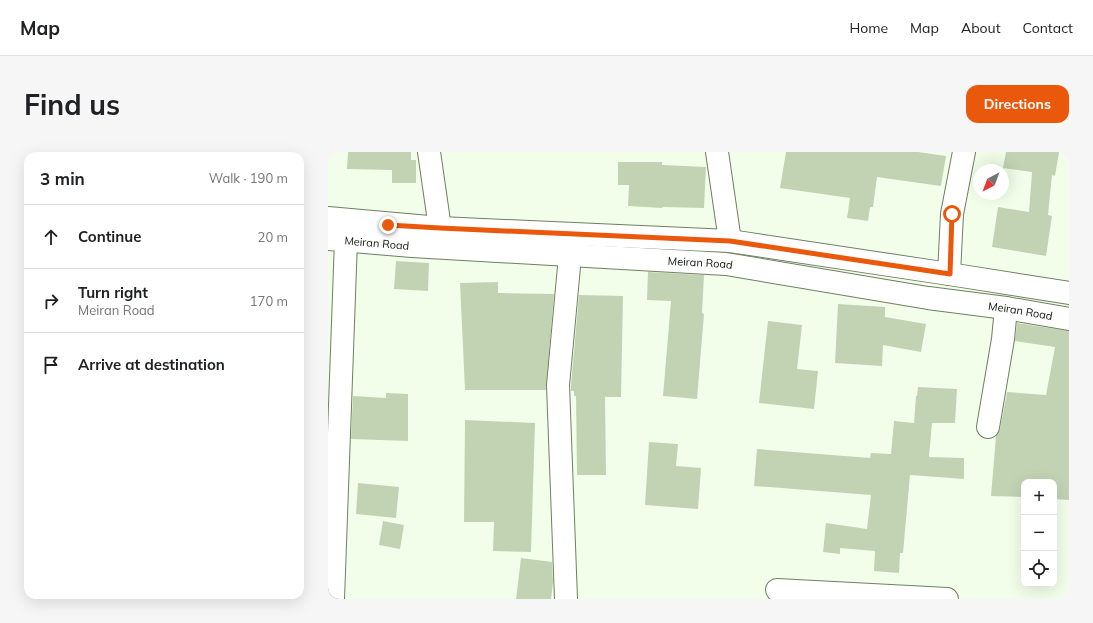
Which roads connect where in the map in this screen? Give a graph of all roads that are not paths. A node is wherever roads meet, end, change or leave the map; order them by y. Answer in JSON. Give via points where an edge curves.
{"nodes":[{"id":1,"x":429,"y":152,"type":"edge"},
{"id":2,"x":717,"y":152,"type":"edge"},
{"id":3,"x":964,"y":152,"type":"edge"},
{"id":4,"x":328,"y":218,"type":"edge"},
{"id":5,"x":440,"y":228,"type":"junction"},
{"id":6,"x":337,"y":239,"type":"edge"},
{"id":7,"x":730,"y":241,"type":"junction"},
{"id":8,"x":570,"y":256,"type":"junction"},
{"id":9,"x":950,"y":274,"type":"junction"},
{"id":10,"x":1069,"y":293,"type":"edge"},
{"id":11,"x":1006,"y":308,"type":"junction"},
{"id":12,"x":1069,"y":319,"type":"edge"},
{"id":13,"x":988,"y":427,"type":"dead end"},
{"id":14,"x":777,"y":590,"type":"dead end"},
{"id":15,"x":333,"y":599,"type":"edge"},
{"id":16,"x":566,"y":599,"type":"edge"},
{"id":17,"x":946,"y":599,"type":"edge"}],
"edges":[{"from":1,"to":5,"type":"main road"},
{"from":2,"to":7,"type":"main road"},
{"from":3,"to":9,"type":"main road","via":[[952,214]]},
{"from":4,"to":5,"type":"main road","name":"Meiran Road"},
{"from":5,"to":7,"type":"main road","name":"Meiran Road"},
{"from":6,"to":8,"type":"main road","name":"Meiran Road"},
{"from":6,"to":15,"type":"main road"},
{"from":7,"to":9,"type":"main road","name":"Meiran Road"},
{"from":8,"to":11,"type":"main road","name":"Meiran Road","via":[[726,264],[928,298]]},
{"from":8,"to":16,"type":"main road","via":[[558,385]]},
{"from":9,"to":10,"type":"main road","name":"Meiran Road"},
{"from":11,"to":12,"type":"main road","name":"Meiran Road"},
{"from":11,"to":13,"type":"main road"},
{"from":14,"to":17,"type":"main road"}]}
